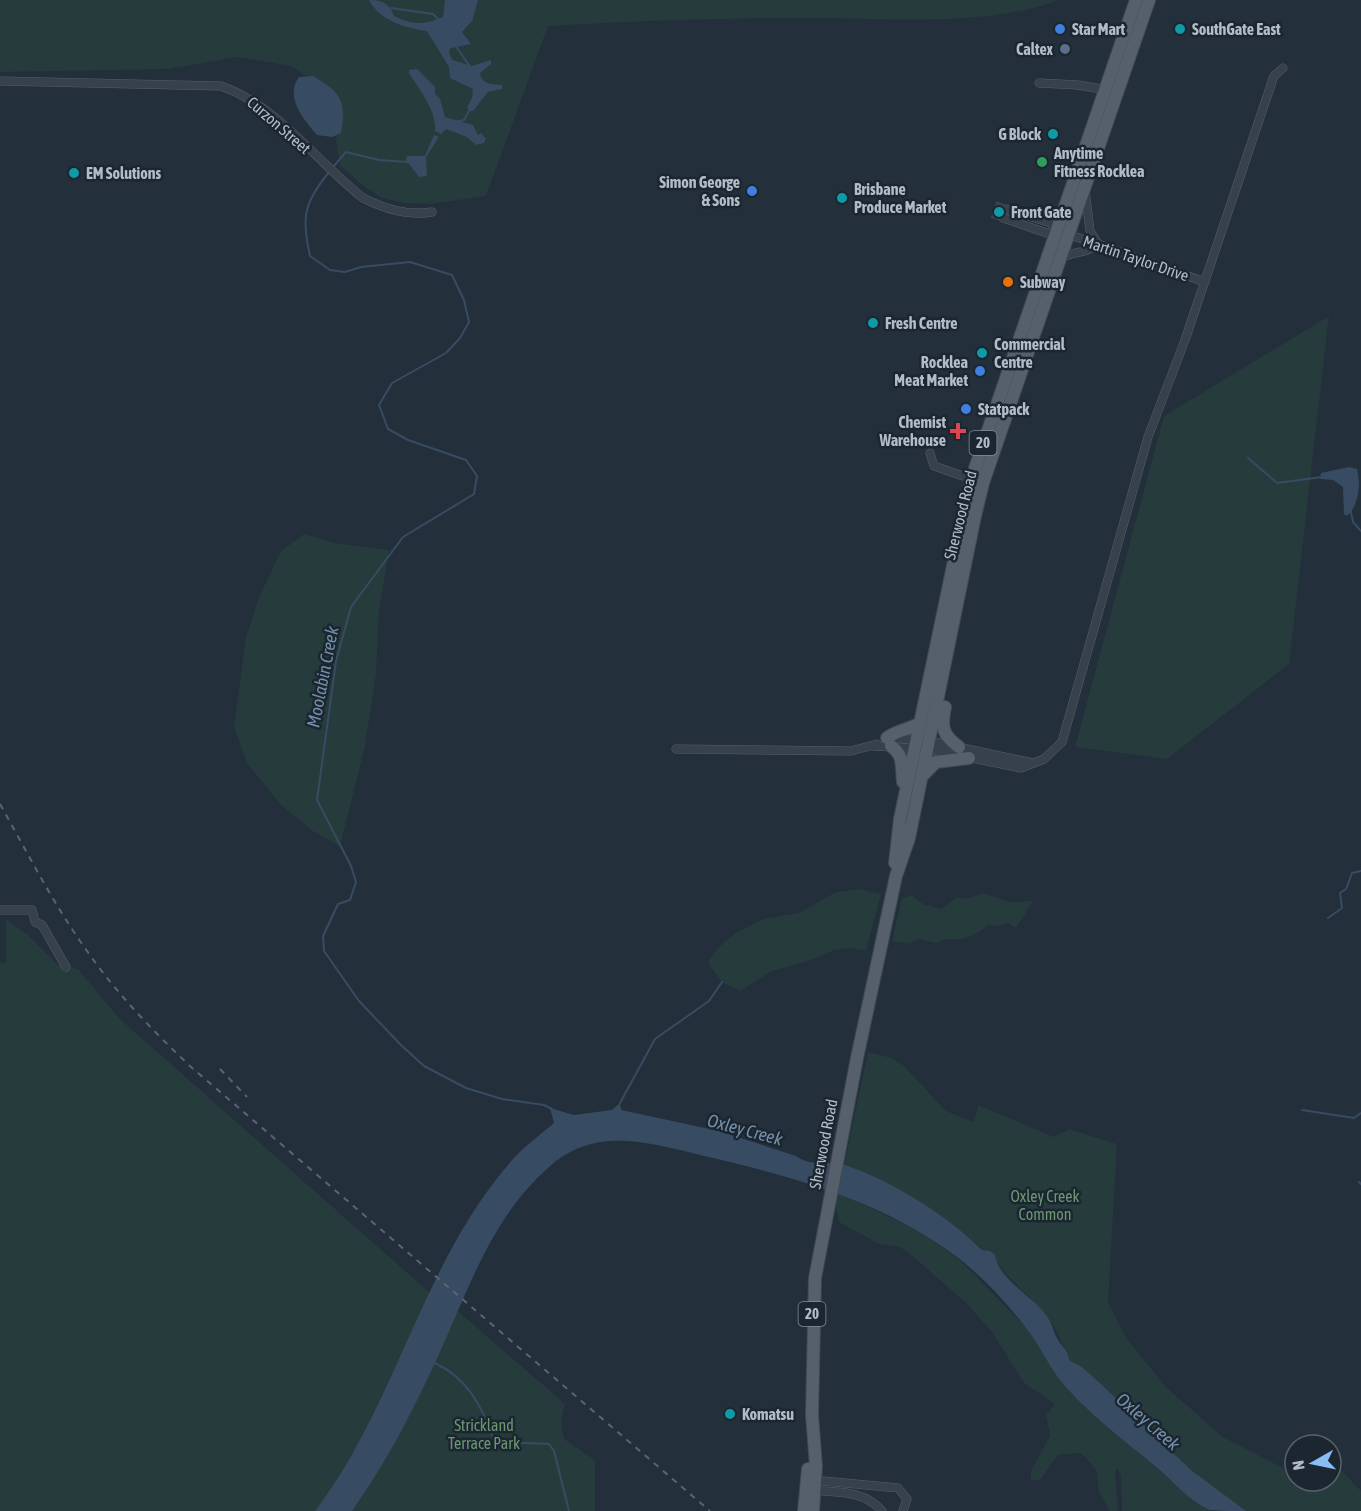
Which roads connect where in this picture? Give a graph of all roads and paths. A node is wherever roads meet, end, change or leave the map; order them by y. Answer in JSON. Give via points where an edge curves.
{"nodes":[{"id":1,"x":1136,"y":0,"type":"edge"},
{"id":2,"x":1149,"y":0,"type":"edge"},
{"id":3,"x":1282,"y":68,"type":"dead end"},
{"id":4,"x":0,"y":81,"type":"edge"},
{"id":5,"x":1039,"y":83,"type":"dead end"},
{"id":6,"x":1117,"y":88,"type":"junction"},
{"id":7,"x":1104,"y":91,"type":"junction"},
{"id":8,"x":1084,"y":186,"type":"junction"},
{"id":9,"x":1006,"y":209,"type":"tunnel mouth"},
{"id":10,"x":432,"y":213,"type":"dead end"},
{"id":11,"x":1003,"y":218,"type":"tunnel mouth"},
{"id":12,"x":1062,"y":232,"type":"junction"},
{"id":13,"x":1098,"y":244,"type":"junction"},
{"id":14,"x":1058,"y":260,"type":"junction"},
{"id":15,"x":1205,"y":282,"type":"junction"},
{"id":16,"x":930,"y":453,"type":"dead end"},
{"id":17,"x":977,"y":482,"type":"junction"},
{"id":18,"x":943,"y":673,"type":"junction"},
{"id":19,"x":920,"y":723,"type":"junction"},
{"id":20,"x":889,"y":742,"type":"junction"},
{"id":21,"x":923,"y":744,"type":"junction"},
{"id":22,"x":959,"y":747,"type":"junction"},
{"id":23,"x":676,"y":749,"type":"dead end"},
{"id":24,"x":969,"y":758,"type":"junction"},
{"id":25,"x":1033,"y":763,"type":"junction"},
{"id":26,"x":922,"y":776,"type":"junction"},
{"id":27,"x":905,"y":795,"type":"junction"},
{"id":28,"x":896,"y":876,"type":"junction"},
{"id":29,"x":0,"y":910,"type":"edge"},
{"id":30,"x":66,"y":967,"type":"dead end"},
{"id":31,"x":811,"y":1485,"type":"junction"},
{"id":32,"x":804,"y":1511,"type":"edge"},
{"id":33,"x":813,"y":1511,"type":"edge"},
{"id":34,"x":882,"y":1511,"type":"edge"},
{"id":35,"x":903,"y":1511,"type":"edge"}],
"edges":[{"from":1,"to":7,"type":"main road","name":"Sherwood Road","number":"20"},
{"from":2,"to":6,"type":"main road","name":"Sherwood Road","number":"20"},
{"from":3,"to":15,"type":"street","via":[[1274,76]]},
{"from":4,"to":10,"type":"street","name":"Curzon Street","via":[[221,86],[240,92],[261,106],[363,198],[402,213]]},
{"from":5,"to":7,"type":"street"},
{"from":6,"to":7,"type":"street"},
{"from":6,"to":8,"type":"main road","name":"Sherwood Road","number":"20"},
{"from":7,"to":12,"type":"main road","name":"Sherwood Road","number":"20"},
{"from":8,"to":12,"type":"main road","name":"Sherwood Road","number":"20"},
{"from":8,"to":13,"type":"street","via":[[1090,231]]},
{"from":9,"to":12,"type":"street","via":[[1051,223]]},
{"from":11,"to":12,"type":"street","via":[[1047,233]]},
{"from":12,"to":13,"type":"street","name":"Martin Taylor Drive"},
{"from":12,"to":14,"type":"main road","name":"Sherwood Road","number":"20"},
{"from":12,"to":17,"type":"main road","name":"Sherwood Road","number":"20"},
{"from":13,"to":14,"type":"street"},
{"from":13,"to":15,"type":"street","name":"Martin Taylor Drive"},
{"from":14,"to":17,"type":"main road","name":"Sherwood Road","number":"20"},
{"from":15,"to":25,"type":"street","via":[[1148,437],[1067,729],[1055,750]]},
{"from":16,"to":17,"type":"street","via":[[934,466]]},
{"from":17,"to":18,"type":"main road","name":"Sherwood Road","number":"20"},
{"from":17,"to":19,"type":"main road","name":"Sherwood Road","number":"20"},
{"from":18,"to":21,"type":"main road","name":"Sherwood Road","number":"20"},
{"from":18,"to":22,"type":"main road","via":[[950,679],[942,723],[946,737]]},
{"from":19,"to":20,"type":"main road","via":[[894,732]]},
{"from":19,"to":21,"type":"main road","name":"Sherwood Road","number":"20"},
{"from":20,"to":21,"type":"street"},
{"from":20,"to":23,"type":"street","via":[[862,750],[830,752]]},
{"from":20,"to":27,"type":"main road","via":[[903,764]]},
{"from":21,"to":22,"type":"street"},
{"from":21,"to":24,"type":"street"},
{"from":21,"to":26,"type":"main road","name":"Sherwood Road","number":"20"},
{"from":21,"to":27,"type":"main road","name":"Sherwood Road","number":"20"},
{"from":22,"to":25,"type":"street"},
{"from":24,"to":25,"type":"street","via":[[1021,768]]},
{"from":24,"to":26,"type":"main road","via":[[936,762]]},
{"from":26,"to":28,"type":"main road","name":"Sherwood Road","number":"20","via":[[909,838]]},
{"from":27,"to":28,"type":"main road","name":"Sherwood Road","number":"20"},
{"from":28,"to":31,"type":"main road","name":"Sherwood Road","number":"20","via":[[813,1296]]},
{"from":29,"to":30,"type":"street","via":[[32,910],[35,922],[42,925]]},
{"from":31,"to":32,"type":"main road","name":"Sherwood Road","number":"20"},
{"from":31,"to":33,"type":"main road","name":"Sherwood Road","number":"20"},
{"from":31,"to":34,"type":"street","via":[[856,1494],[873,1501]]},
{"from":31,"to":35,"type":"street","via":[[898,1488],[907,1499]]}]}
